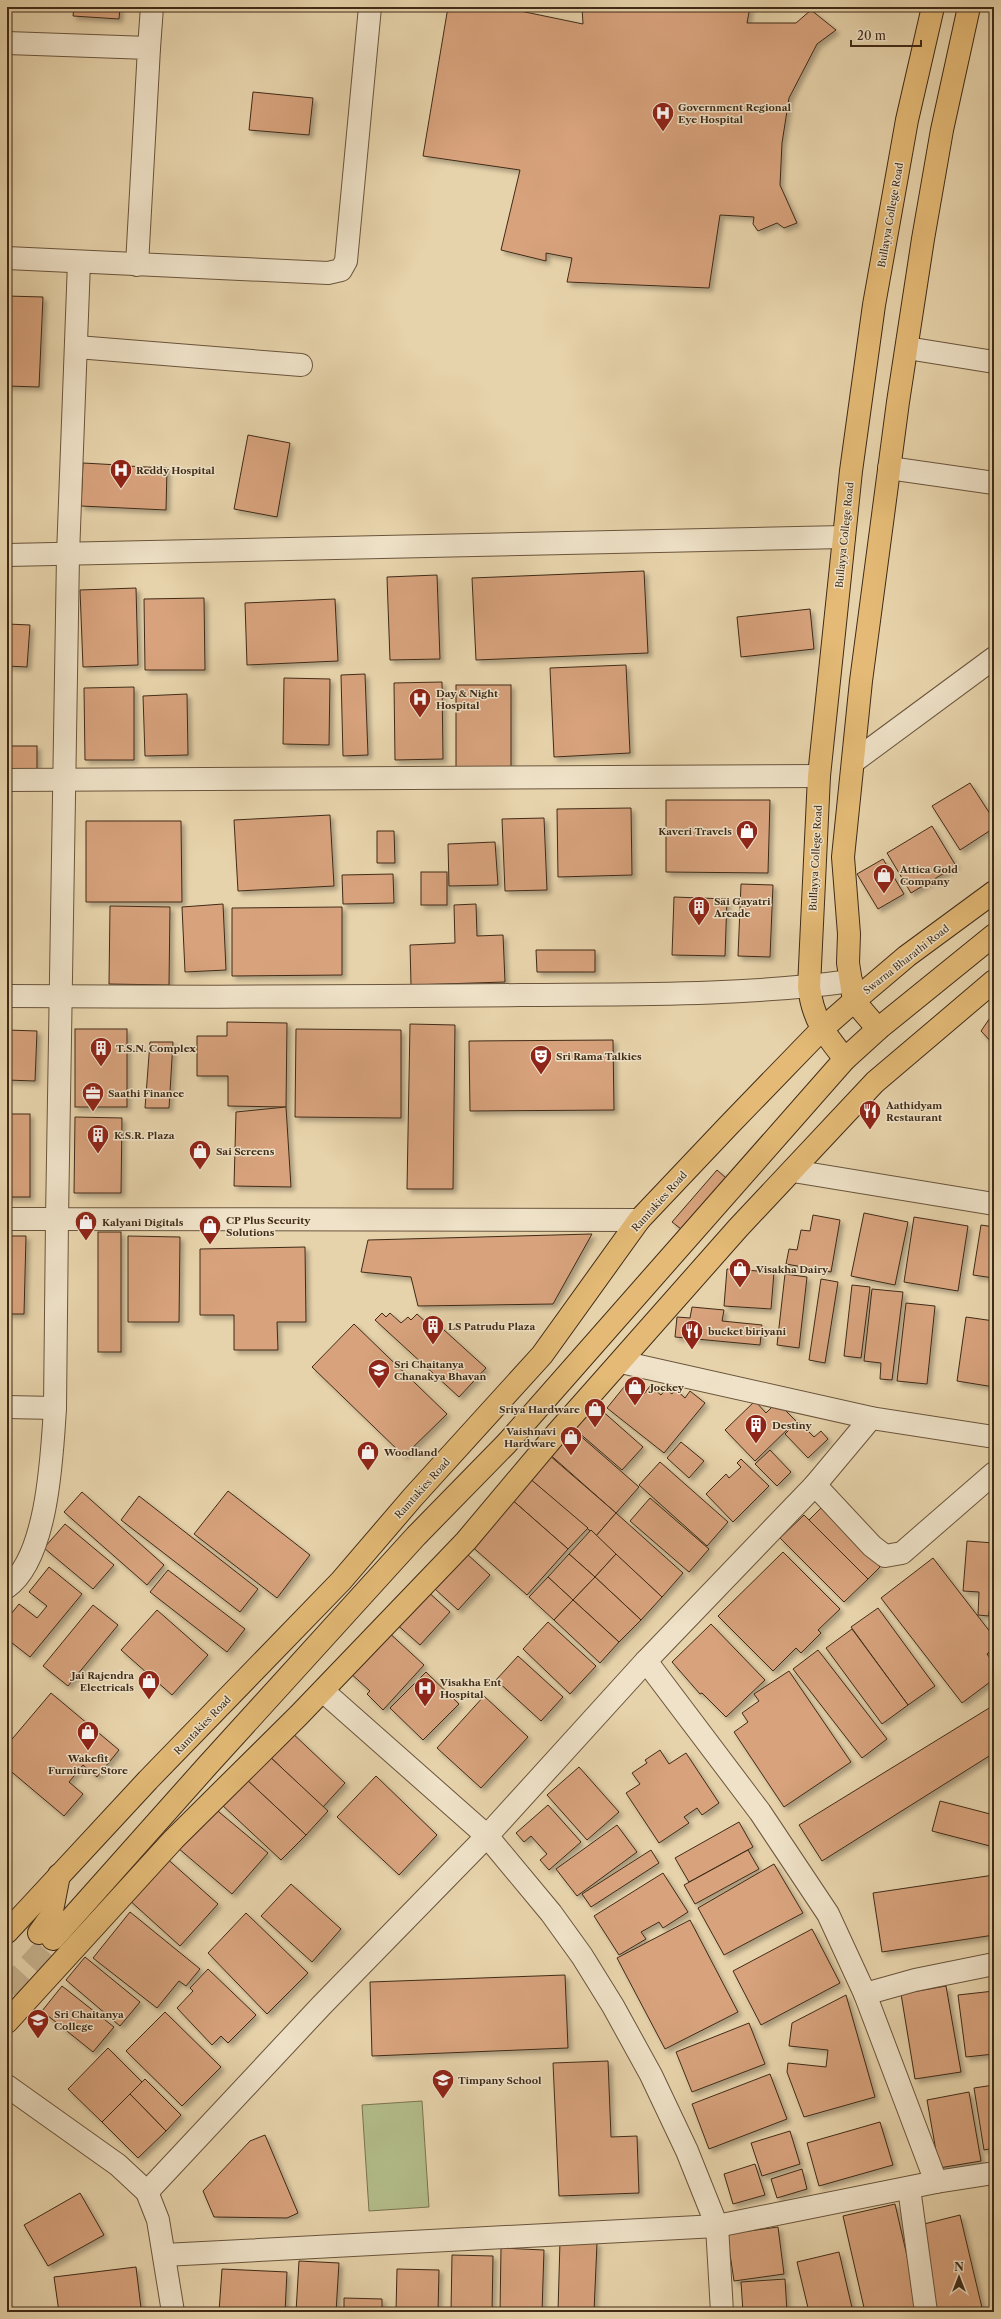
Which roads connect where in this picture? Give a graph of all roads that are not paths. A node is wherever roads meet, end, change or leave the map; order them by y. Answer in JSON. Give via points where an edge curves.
{"nodes":[{"id":1,"x":152,"y":7,"type":"edge"},
{"id":2,"x":370,"y":7,"type":"edge"},
{"id":3,"x":933,"y":7,"type":"edge"},
{"id":4,"x":969,"y":7,"type":"edge"},
{"id":5,"x":7,"y":44,"type":"edge"},
{"id":6,"x":149,"y":48,"type":"junction"},
{"id":7,"x":7,"y":258,"type":"edge"},
{"id":8,"x":79,"y":262,"type":"junction"},
{"id":9,"x":137,"y":265,"type":"junction"},
{"id":10,"x":77,"y":347,"type":"junction"},
{"id":11,"x":907,"y":348,"type":"junction"},
{"id":12,"x":994,"y":362,"type":"edge"},
{"id":13,"x":301,"y":365,"type":"dead end"},
{"id":14,"x":889,"y":468,"type":"junction"},
{"id":15,"x":994,"y":483,"type":"edge"},
{"id":16,"x":844,"y":537,"type":"junction"},
{"id":17,"x":7,"y":555,"type":"edge"},
{"id":18,"x":68,"y":555,"type":"junction"},
{"id":19,"x":994,"y":658,"type":"edge"},
{"id":20,"x":853,"y":762,"type":"junction"},
{"id":21,"x":819,"y":776,"type":"junction"},
{"id":22,"x":7,"y":780,"type":"edge"},
{"id":23,"x":65,"y":781,"type":"junction"},
{"id":24,"x":994,"y":892,"type":"edge"},
{"id":25,"x":994,"y":935,"type":"edge"},
{"id":26,"x":994,"y":981,"type":"edge"},
{"id":27,"x":809,"y":987,"type":"junction"},
{"id":28,"x":853,"y":991,"type":"junction"},
{"id":29,"x":7,"y":996,"type":"edge"},
{"id":30,"x":60,"y":996,"type":"junction"},
{"id":31,"x":878,"y":1028,"type":"junction"},
{"id":32,"x":821,"y":1030,"type":"junction"},
{"id":33,"x":845,"y":1059,"type":"junction"},
{"id":34,"x":793,"y":1171,"type":"junction"},
{"id":35,"x":994,"y":1204,"type":"edge"},
{"id":36,"x":7,"y":1219,"type":"edge"},
{"id":37,"x":57,"y":1219,"type":"junction"},
{"id":38,"x":639,"y":1220,"type":"junction"},
{"id":39,"x":621,"y":1362,"type":"junction"},
{"id":40,"x":7,"y":1407,"type":"edge"},
{"id":41,"x":55,"y":1408,"type":"junction"},
{"id":42,"x":871,"y":1418,"type":"junction"},
{"id":43,"x":994,"y":1437,"type":"edge"},
{"id":44,"x":994,"y":1473,"type":"edge"},
{"id":45,"x":814,"y":1485,"type":"junction"},
{"id":46,"x":7,"y":1586,"type":"edge"},
{"id":47,"x":646,"y":1661,"type":"junction"},
{"id":48,"x":323,"y":1691,"type":"junction"},
{"id":49,"x":486,"y":1836,"type":"junction"},
{"id":50,"x":59,"y":1876,"type":"junction"},
{"id":51,"x":81,"y":1908,"type":"junction"},
{"id":52,"x":97,"y":1922,"type":"junction"},
{"id":53,"x":7,"y":1932,"type":"edge"},
{"id":54,"x":994,"y":1964,"type":"edge"},
{"id":55,"x":865,"y":1994,"type":"junction"},
{"id":56,"x":7,"y":2022,"type":"edge"},
{"id":57,"x":7,"y":2086,"type":"edge"},
{"id":58,"x":994,"y":2173,"type":"edge"},
{"id":59,"x":936,"y":2182,"type":"junction"},
{"id":60,"x":909,"y":2188,"type":"junction"},
{"id":61,"x":147,"y":2192,"type":"junction"},
{"id":62,"x":717,"y":2226,"type":"junction"},
{"id":63,"x":164,"y":2255,"type":"junction"},
{"id":64,"x":173,"y":2312,"type":"edge"},
{"id":65,"x":722,"y":2312,"type":"edge"},
{"id":66,"x":926,"y":2312,"type":"edge"}],
"edges":[{"from":1,"to":6,"type":"street"},
{"from":2,"to":9,"type":"street","via":[[346,261],[341,270],[328,273]]},
{"from":3,"to":16,"type":"main road","name":"Bullayya College Road","via":[[907,120],[874,305]]},
{"from":4,"to":11,"type":"main road","via":[[942,130]]},
{"from":5,"to":6,"type":"street"},
{"from":6,"to":9,"type":"street"},
{"from":7,"to":8,"type":"street"},
{"from":8,"to":9,"type":"street"},
{"from":8,"to":10,"type":"street"},
{"from":10,"to":13,"type":"street"},
{"from":10,"to":18,"type":"street"},
{"from":11,"to":12,"type":"street"},
{"from":11,"to":14,"type":"main road"},
{"from":14,"to":15,"type":"street"},
{"from":14,"to":20,"type":"main road"},
{"from":16,"to":18,"type":"street"},
{"from":16,"to":21,"type":"main road","name":"Bullayya College Road"},
{"from":17,"to":18,"type":"street"},
{"from":18,"to":23,"type":"street"},
{"from":19,"to":20,"type":"street"},
{"from":20,"to":28,"type":"main road","via":[[843,857],[849,934],[848,963]]},
{"from":21,"to":23,"type":"street"},
{"from":21,"to":27,"type":"main road","name":"Bullayya College Road"},
{"from":22,"to":23,"type":"street"},
{"from":23,"to":30,"type":"street"},
{"from":24,"to":28,"type":"main road","name":"Swarna Bharathi Road","via":[[907,956]]},
{"from":25,"to":31,"type":"main road"},
{"from":26,"to":34,"type":"main road","via":[[875,1082]]},
{"from":27,"to":28,"type":"street"},
{"from":27,"to":30,"type":"street","via":[[612,994]]},
{"from":27,"to":32,"type":"main road","name":"Bullayya College Road","via":[[811,1007]]},
{"from":28,"to":31,"type":"main road"},
{"from":28,"to":32,"type":"main road","name":"Swarna Bharathi Road"},
{"from":29,"to":30,"type":"street"},
{"from":30,"to":37,"type":"street"},
{"from":31,"to":33,"type":"main road"},
{"from":32,"to":33,"type":"main road","name":"Bullayya College Road"},
{"from":32,"to":38,"type":"main road","name":"Ramtakies Road"},
{"from":33,"to":51,"type":"main road","via":[[507,1443],[416,1536]]},
{"from":34,"to":35,"type":"street"},
{"from":34,"to":39,"type":"main road","via":[[738,1228]]},
{"from":36,"to":37,"type":"street"},
{"from":37,"to":38,"type":"street"},
{"from":37,"to":41,"type":"street"},
{"from":38,"to":50,"type":"main road","name":"Ramtakies Road","via":[[542,1355],[413,1497],[341,1581]]},
{"from":39,"to":42,"type":"street"},
{"from":39,"to":48,"type":"main road","via":[[556,1434],[466,1541]]},
{"from":40,"to":41,"type":"street"},
{"from":41,"to":46,"type":"street","via":[[50,1479],[37,1539],[23,1567]]},
{"from":42,"to":43,"type":"street"},
{"from":42,"to":45,"type":"street"},
{"from":44,"to":45,"type":"street","via":[[902,1553],[885,1556],[872,1546]]},
{"from":45,"to":47,"type":"street"},
{"from":47,"to":49,"type":"street"},
{"from":47,"to":55,"type":"street","via":[[760,1812],[828,1914]]},
{"from":48,"to":49,"type":"street"},
{"from":48,"to":52,"type":"main road","via":[[174,1839]]},
{"from":49,"to":61,"type":"street","via":[[321,2006]]},
{"from":49,"to":62,"type":"street","via":[[551,1914],[582,1956],[613,2006],[655,2082],[687,2151]]},
{"from":50,"to":51,"type":"main road","via":[[46,1936]]},
{"from":50,"to":53,"type":"main road","name":"Ramtakies Road"},
{"from":51,"to":52,"type":"main road"},
{"from":52,"to":56,"type":"main road"},
{"from":54,"to":55,"type":"street","via":[[915,1980]]},
{"from":55,"to":59,"type":"street"},
{"from":57,"to":61,"type":"street","via":[[118,2165]]},
{"from":58,"to":59,"type":"street"},
{"from":59,"to":60,"type":"street"},
{"from":60,"to":62,"type":"street"},
{"from":60,"to":66,"type":"street"},
{"from":61,"to":63,"type":"street","via":[[158,2220]]},
{"from":62,"to":63,"type":"street"},
{"from":62,"to":65,"type":"street"},
{"from":63,"to":64,"type":"street"}]}
